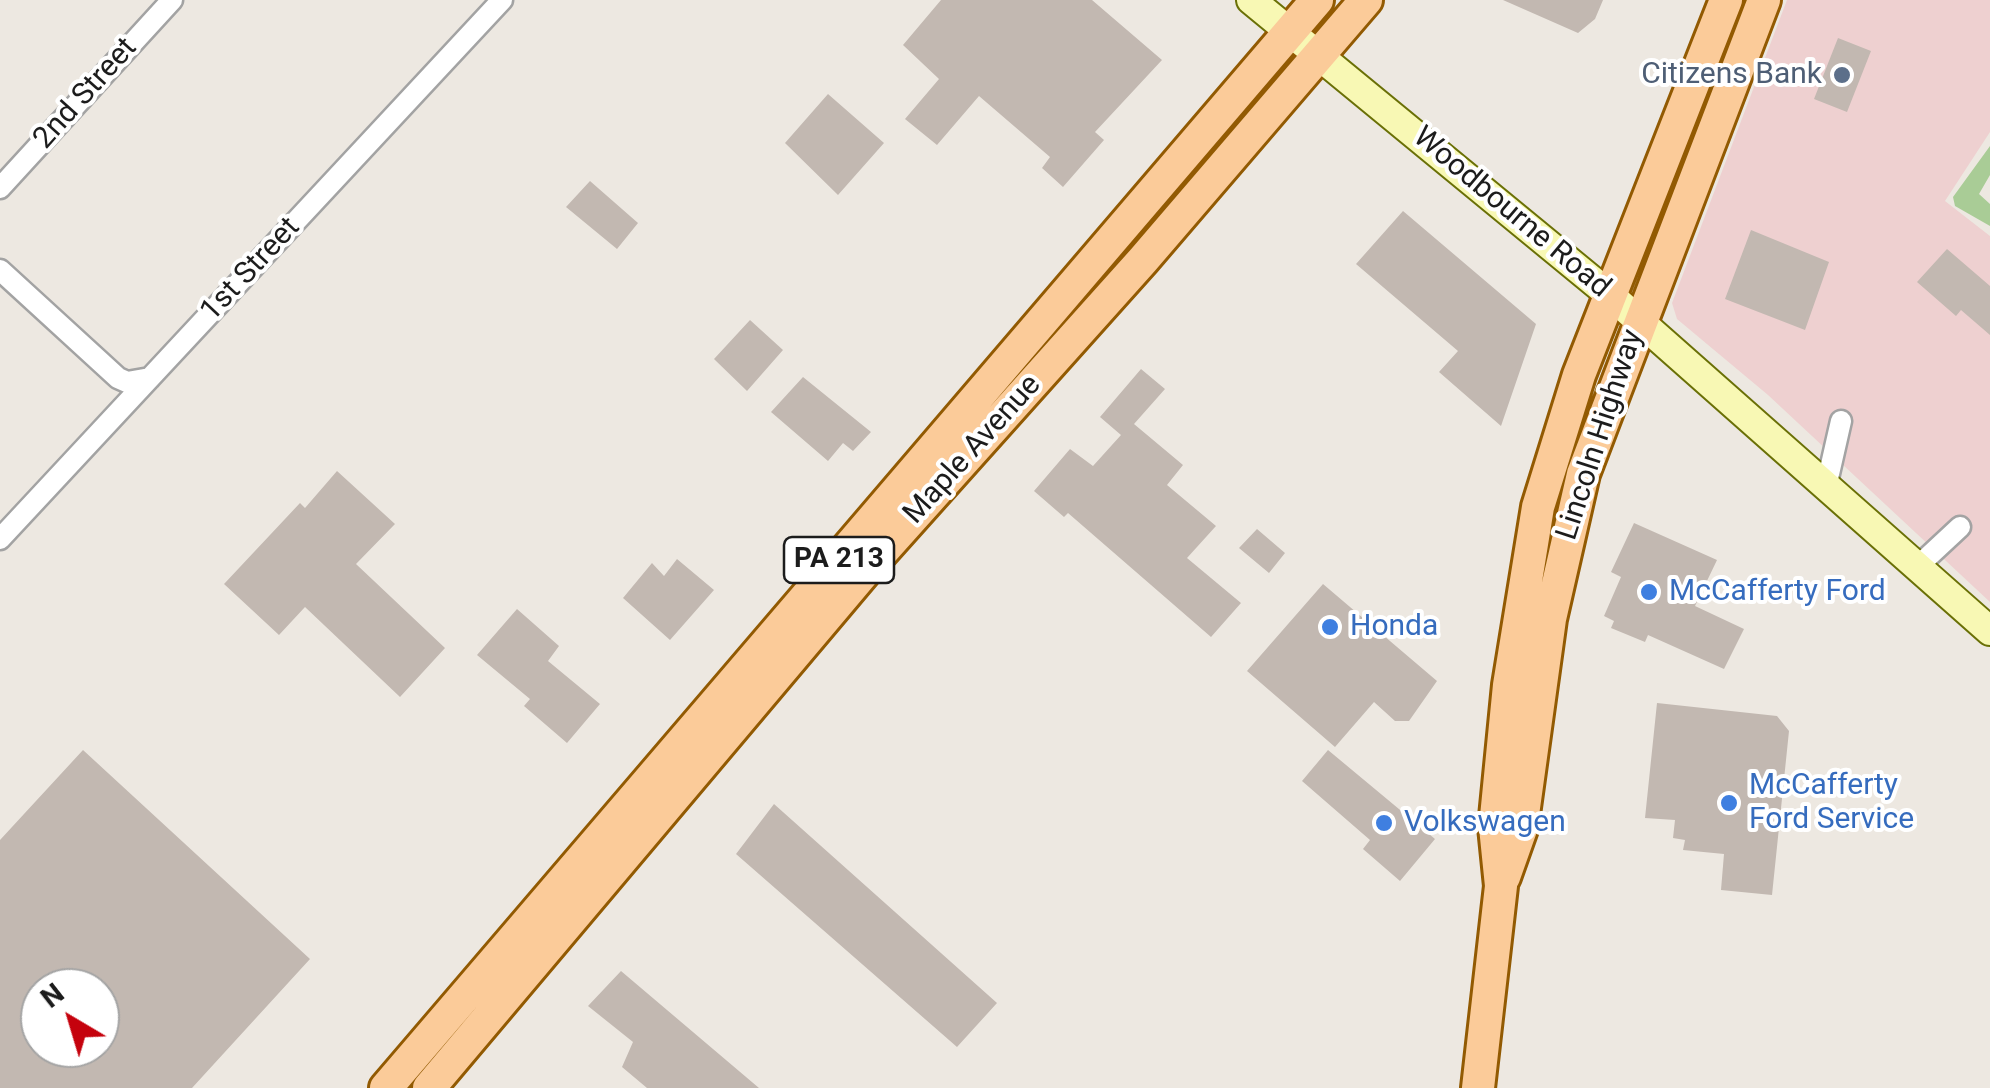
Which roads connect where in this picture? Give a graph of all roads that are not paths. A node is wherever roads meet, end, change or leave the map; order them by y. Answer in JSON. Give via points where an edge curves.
{"nodes":[{"id":1,"x":172,"y":0,"type":"edge"},
{"id":2,"x":502,"y":0,"type":"edge"},
{"id":3,"x":1251,"y":0,"type":"edge"},
{"id":4,"x":1317,"y":0,"type":"edge"},
{"id":5,"x":1366,"y":0,"type":"edge"},
{"id":6,"x":1726,"y":0,"type":"edge"},
{"id":7,"x":1764,"y":0,"type":"edge"},
{"id":8,"x":1290,"y":32,"type":"junction"},
{"id":9,"x":1320,"y":53,"type":"junction"},
{"id":10,"x":0,"y":188,"type":"edge"},
{"id":11,"x":0,"y":270,"type":"edge"},
{"id":12,"x":1610,"y":295,"type":"junction"},
{"id":13,"x":1638,"y":321,"type":"junction"},
{"id":14,"x":150,"y":378,"type":"junction"},
{"id":15,"x":1841,"y":420,"type":"dead end"},
{"id":16,"x":1826,"y":487,"type":"junction"},
{"id":17,"x":1960,"y":527,"type":"dead end"},
{"id":18,"x":0,"y":539,"type":"edge"},
{"id":19,"x":1917,"y":567,"type":"junction"},
{"id":20,"x":1990,"y":631,"type":"edge"},
{"id":21,"x":1501,"y":886,"type":"junction"},
{"id":22,"x":386,"y":1088,"type":"edge"},
{"id":23,"x":429,"y":1088,"type":"edge"},
{"id":24,"x":1478,"y":1088,"type":"edge"}],
"edges":[{"from":1,"to":10,"type":"street","name":"2nd Street"},
{"from":2,"to":14,"type":"street","name":"1st Street"},
{"from":3,"to":8,"type":"main road","name":"Woodbourne Road"},
{"from":4,"to":8,"type":"main road","name":"Maple Avenue","number":"PA 213"},
{"from":5,"to":9,"type":"main road","name":"Maple Avenue","number":"PA 213"},
{"from":6,"to":12,"type":"main road","name":"Lincoln Highway"},
{"from":7,"to":13,"type":"main road","name":"Lincoln Highway"},
{"from":8,"to":9,"type":"main road","name":"Woodbourne Road"},
{"from":8,"to":22,"type":"main road","name":"Maple Avenue","number":"PA 213"},
{"from":9,"to":12,"type":"main road","name":"Woodbourne Road"},
{"from":9,"to":23,"type":"main road","name":"Maple Avenue","number":"PA 213","via":[[870,564]]},
{"from":11,"to":14,"type":"street","via":[[118,378]]},
{"from":12,"to":13,"type":"main road","name":"Woodbourne Road"},
{"from":12,"to":21,"type":"main road","name":"Lincoln Highway","via":[[1564,418],[1525,563],[1495,826]]},
{"from":13,"to":16,"type":"main road","name":"Woodbourne Road"},
{"from":13,"to":21,"type":"main road","name":"Lincoln Highway","via":[[1572,516],[1550,619],[1521,829]]},
{"from":14,"to":18,"type":"street","name":"1st Street"},
{"from":15,"to":16,"type":"street"},
{"from":16,"to":19,"type":"main road","name":"Woodbourne Road"},
{"from":17,"to":19,"type":"street"},
{"from":19,"to":20,"type":"main road","name":"Woodbourne Road"},
{"from":21,"to":24,"type":"main road","name":"Lincoln Highway"}]}
